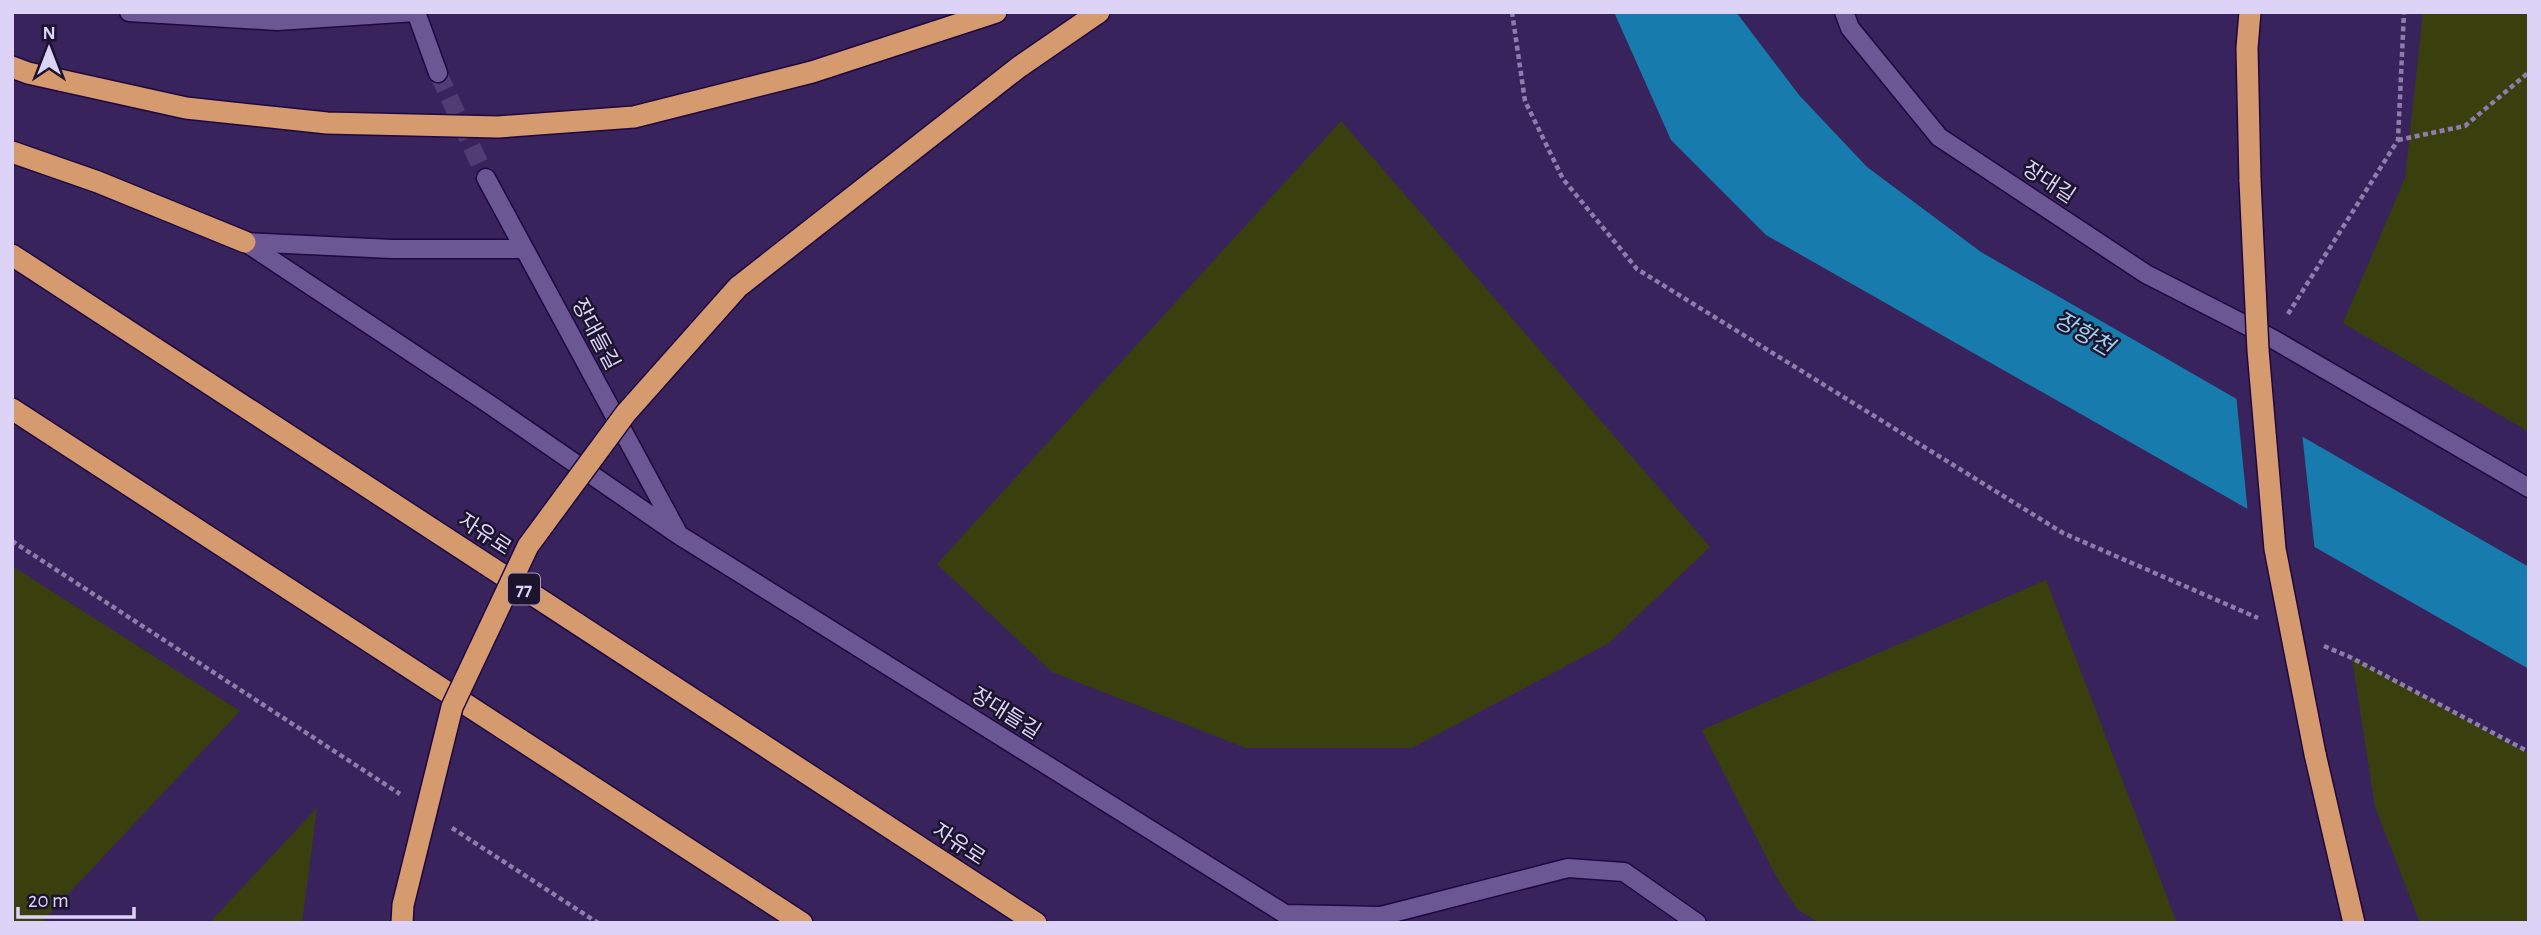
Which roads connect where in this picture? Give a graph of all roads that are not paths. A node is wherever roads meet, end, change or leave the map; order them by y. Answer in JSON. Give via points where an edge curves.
{"nodes":[{"id":1,"x":129,"y":12,"type":"edge"},
{"id":2,"x":416,"y":12,"type":"edge"},
{"id":3,"x":996,"y":12,"type":"edge"},
{"id":4,"x":1099,"y":12,"type":"edge"},
{"id":5,"x":1844,"y":12,"type":"edge"},
{"id":6,"x":2250,"y":12,"type":"edge"},
{"id":7,"x":12,"y":67,"type":"edge"},
{"id":8,"x":438,"y":73,"type":"tunnel mouth"},
{"id":9,"x":12,"y":152,"type":"edge"},
{"id":10,"x":486,"y":178,"type":"tunnel mouth"},
{"id":11,"x":245,"y":242,"type":"junction"},
{"id":12,"x":524,"y":249,"type":"junction"},
{"id":13,"x":12,"y":256,"type":"edge"},
{"id":14,"x":12,"y":409,"type":"edge"},
{"id":15,"x":2529,"y":488,"type":"edge"},
{"id":16,"x":679,"y":535,"type":"junction"},
{"id":17,"x":402,"y":923,"type":"edge"},
{"id":18,"x":802,"y":923,"type":"edge"},
{"id":19,"x":1035,"y":923,"type":"edge"},
{"id":20,"x":1697,"y":923,"type":"edge"},
{"id":21,"x":2354,"y":923,"type":"edge"}],
"edges":[{"from":1,"to":2,"type":"street","via":[[277,21]]},
{"from":2,"to":8,"type":"street"},
{"from":3,"to":7,"type":"highway","via":[[812,72],[634,117],[498,127],[327,123],[186,108]]},
{"from":4,"to":17,"type":"highway","bridge":true,"via":[[1019,68],[738,287],[626,413],[528,546],[453,708]]},
{"from":5,"to":15,"type":"street","name":"장대길","via":[[1850,28],[1939,137],[2146,274],[2273,339]]},
{"from":6,"to":21,"type":"highway","bridge":true,"via":[[2250,181],[2275,549]]},
{"from":9,"to":11,"type":"highway"},
{"from":10,"to":12,"type":"street","name":"장대들길"},
{"from":11,"to":12,"type":"street"},
{"from":11,"to":16,"type":"street"},
{"from":12,"to":16,"type":"street","name":"장대들길"},
{"from":13,"to":19,"type":"highway","name":"자유로","number":"77"},
{"from":14,"to":18,"type":"highway"},
{"from":16,"to":20,"type":"street","name":"장대들길","via":[[1285,914],[1381,916],[1568,867],[1624,872]]}]}
